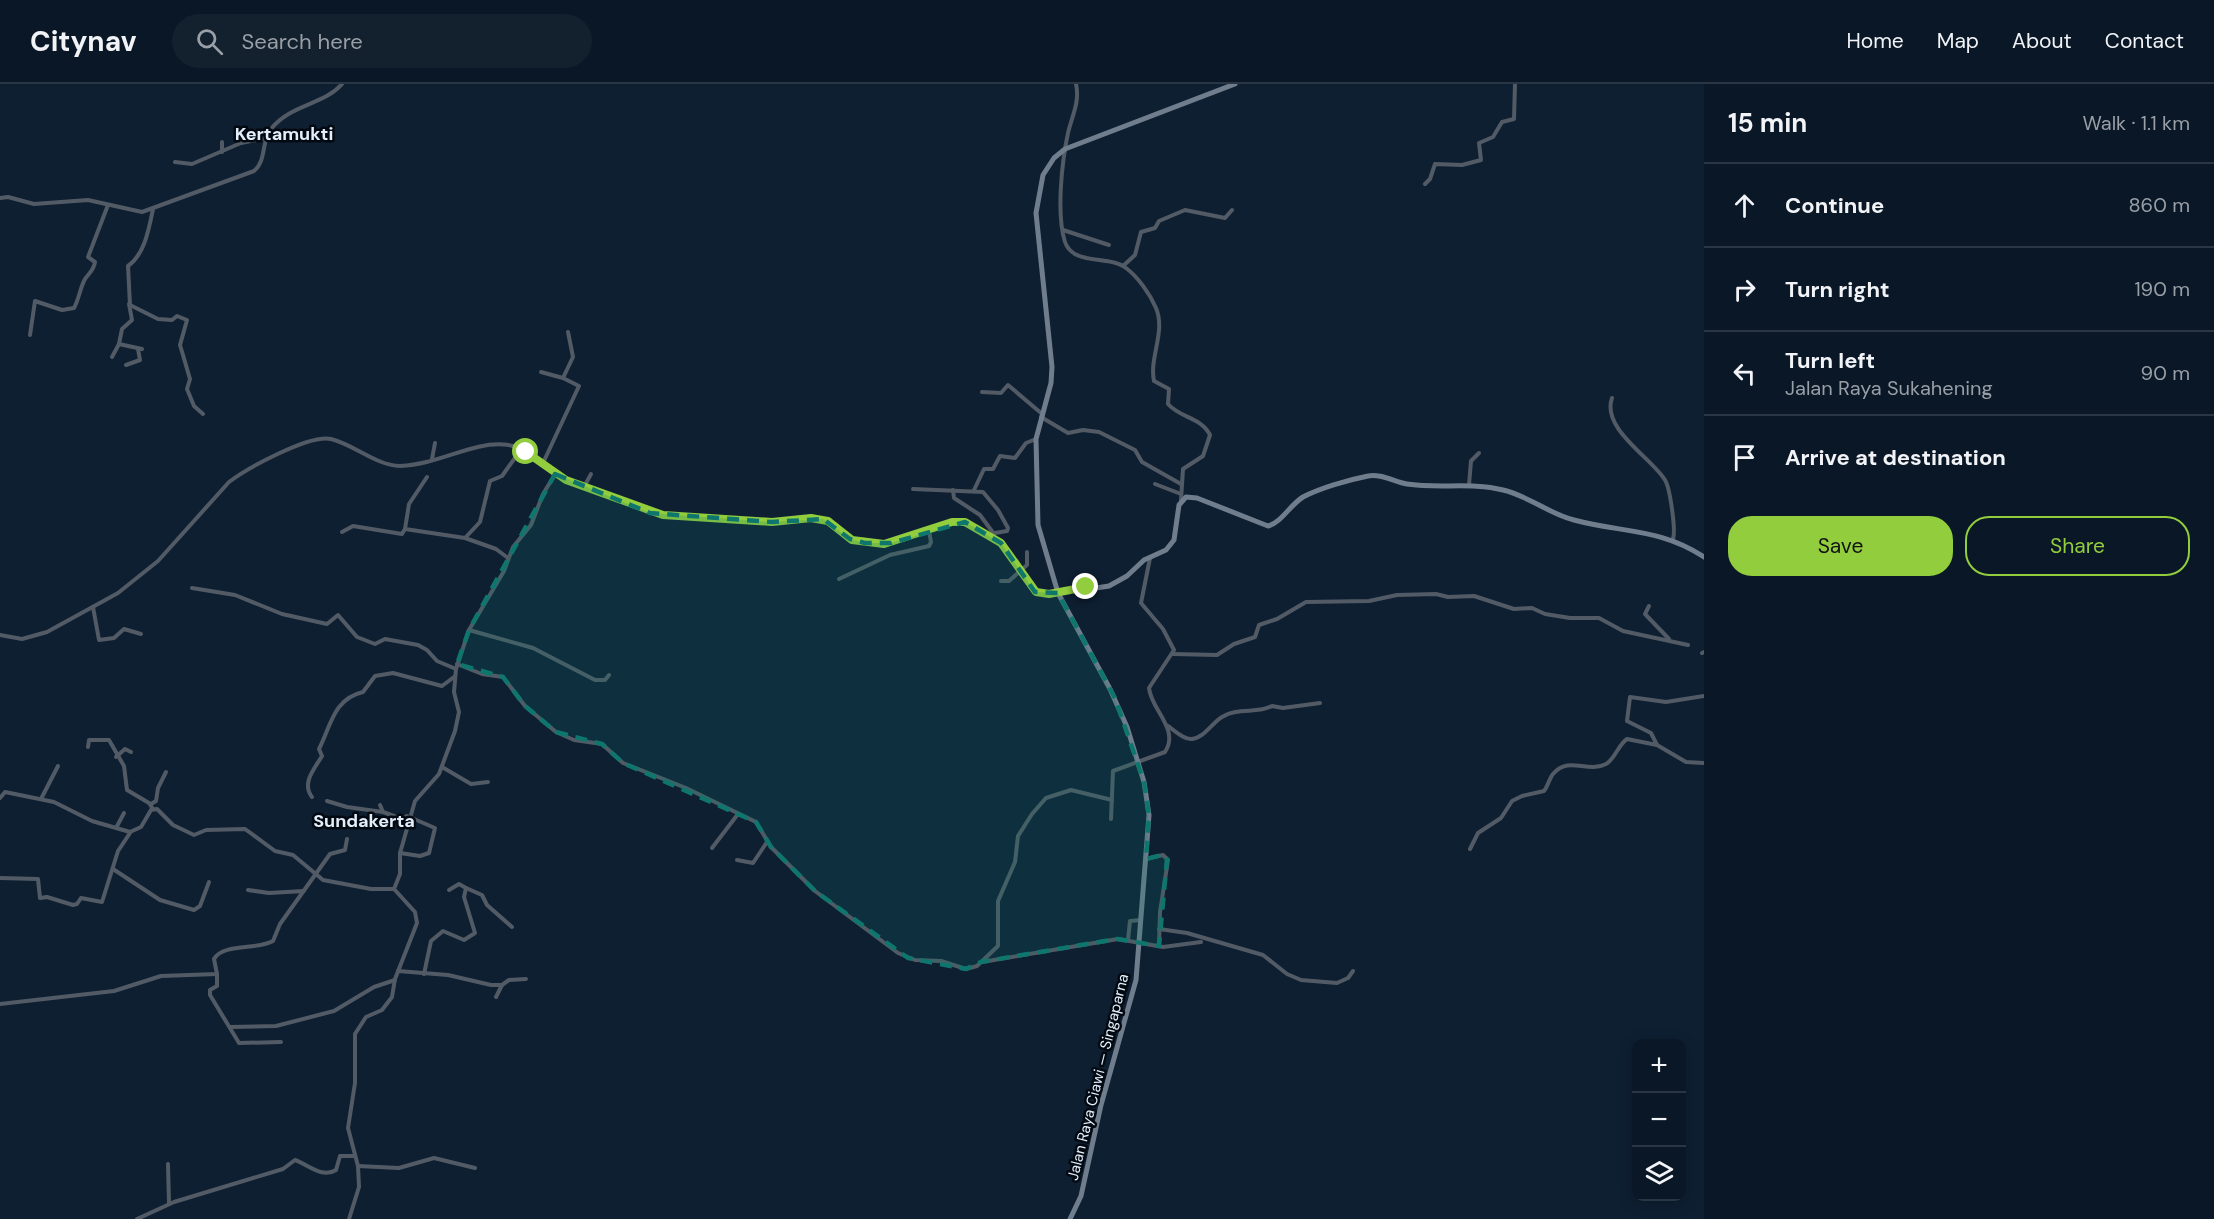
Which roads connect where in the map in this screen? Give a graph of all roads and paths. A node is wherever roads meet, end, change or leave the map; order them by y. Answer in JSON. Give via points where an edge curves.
{"nodes":[{"id":1,"x":342,"y":84,"type":"edge"},
{"id":2,"x":1076,"y":84,"type":"edge"},
{"id":3,"x":1235,"y":84,"type":"edge"},
{"id":4,"x":1515,"y":84,"type":"edge"},
{"id":5,"x":266,"y":138,"type":"junction"},
{"id":6,"x":222,"y":142,"type":"dead end"},
{"id":7,"x":1065,"y":150,"type":"junction"},
{"id":8,"x":222,"y":152,"type":"junction"},
{"id":9,"x":175,"y":162,"type":"dead end"},
{"id":10,"x":1425,"y":184,"type":"dead end"},
{"id":11,"x":0,"y":198,"type":"edge"},
{"id":12,"x":108,"y":205,"type":"junction"},
{"id":13,"x":153,"y":208,"type":"junction"},
{"id":14,"x":1232,"y":210,"type":"dead end"},
{"id":15,"x":1063,"y":230,"type":"junction"},
{"id":16,"x":1109,"y":245,"type":"dead end"},
{"id":17,"x":1123,"y":266,"type":"junction"},
{"id":18,"x":130,"y":304,"type":"junction"},
{"id":19,"x":568,"y":332,"type":"dead end"},
{"id":20,"x":30,"y":335,"type":"dead end"},
{"id":21,"x":118,"y":344,"type":"junction"},
{"id":22,"x":112,"y":357,"type":"dead end"},
{"id":23,"x":126,"y":365,"type":"dead end"},
{"id":24,"x":541,"y":372,"type":"dead end"},
{"id":25,"x":563,"y":378,"type":"junction"},
{"id":26,"x":982,"y":392,"type":"dead end"},
{"id":27,"x":1611,"y":398,"type":"dead end"},
{"id":28,"x":202,"y":414,"type":"dead end"},
{"id":29,"x":1041,"y":415,"type":"junction"},
{"id":30,"x":1036,"y":439,"type":"junction"},
{"id":31,"x":435,"y":443,"type":"dead end"},
{"id":32,"x":522,"y":448,"type":"junction"},
{"id":33,"x":1479,"y":453,"type":"dead end"},
{"id":34,"x":432,"y":459,"type":"junction"},
{"id":35,"x":543,"y":463,"type":"junction"},
{"id":36,"x":555,"y":474,"type":"junction"},
{"id":37,"x":591,"y":474,"type":"dead end"},
{"id":38,"x":426,"y":477,"type":"dead end"},
{"id":39,"x":1155,"y":484,"type":"dead end"},
{"id":40,"x":1181,"y":484,"type":"junction"},
{"id":41,"x":1469,"y":485,"type":"junction"},
{"id":42,"x":584,"y":488,"type":"junction"},
{"id":43,"x":913,"y":489,"type":"dead end"},
{"id":44,"x":953,"y":490,"type":"junction"},
{"id":45,"x":973,"y":490,"type":"junction"},
{"id":46,"x":1181,"y":497,"type":"junction"},
{"id":47,"x":405,"y":529,"type":"junction"},
{"id":48,"x":929,"y":531,"type":"junction"},
{"id":49,"x":342,"y":532,"type":"dead end"},
{"id":50,"x":994,"y":536,"type":"junction"},
{"id":51,"x":465,"y":538,"type":"junction"},
{"id":52,"x":1673,"y":539,"type":"junction"},
{"id":53,"x":1027,"y":552,"type":"dead end"},
{"id":54,"x":1150,"y":557,"type":"junction"},
{"id":55,"x":1704,"y":557,"type":"edge"},
{"id":56,"x":508,"y":558,"type":"junction"},
{"id":57,"x":1021,"y":570,"type":"junction"},
{"id":58,"x":839,"y":579,"type":"dead end"},
{"id":59,"x":1001,"y":581,"type":"dead end"},
{"id":60,"x":192,"y":588,"type":"dead end"},
{"id":61,"x":1058,"y":593,"type":"junction"},
{"id":62,"x":1649,"y":606,"type":"dead end"},
{"id":63,"x":93,"y":607,"type":"junction"},
{"id":64,"x":469,"y":630,"type":"junction"},
{"id":65,"x":141,"y":634,"type":"dead end"},
{"id":66,"x":0,"y":635,"type":"edge"},
{"id":67,"x":1669,"y":640,"type":"junction"},
{"id":68,"x":1688,"y":645,"type":"dead end"},
{"id":69,"x":1173,"y":654,"type":"junction"},
{"id":70,"x":456,"y":666,"type":"junction"},
{"id":71,"x":609,"y":675,"type":"dead end"},
{"id":72,"x":455,"y":676,"type":"junction"},
{"id":73,"x":1704,"y":696,"type":"edge"},
{"id":74,"x":1320,"y":703,"type":"dead end"},
{"id":75,"x":1167,"y":726,"type":"junction"},
{"id":76,"x":1657,"y":745,"type":"junction"},
{"id":77,"x":88,"y":747,"type":"dead end"},
{"id":78,"x":131,"y":753,"type":"dead end"},
{"id":79,"x":116,"y":757,"type":"junction"},
{"id":80,"x":1138,"y":762,"type":"junction"},
{"id":81,"x":1704,"y":764,"type":"edge"},
{"id":82,"x":58,"y":766,"type":"dead end"},
{"id":83,"x":442,"y":767,"type":"junction"},
{"id":84,"x":166,"y":772,"type":"dead end"},
{"id":85,"x":488,"y":782,"type":"dead end"},
{"id":86,"x":1,"y":795,"type":"edge"},
{"id":87,"x":312,"y":797,"type":"dead end"},
{"id":88,"x":41,"y":799,"type":"junction"},
{"id":89,"x":1112,"y":800,"type":"junction"},
{"id":90,"x":327,"y":801,"type":"dead end"},
{"id":91,"x":380,"y":805,"type":"dead end"},
{"id":92,"x":152,"y":807,"type":"junction"},
{"id":93,"x":383,"y":812,"type":"junction"},
{"id":94,"x":124,"y":813,"type":"dead end"},
{"id":95,"x":738,"y":814,"type":"junction"},
{"id":96,"x":411,"y":818,"type":"junction"},
{"id":97,"x":1112,"y":819,"type":"dead end"},
{"id":98,"x":116,"y":828,"type":"junction"},
{"id":99,"x":130,"y":832,"type":"junction"},
{"id":100,"x":347,"y":839,"type":"dead end"},
{"id":101,"x":767,"y":842,"type":"junction"},
{"id":102,"x":712,"y":848,"type":"dead end"},
{"id":103,"x":1470,"y":849,"type":"dead end"},
{"id":104,"x":400,"y":853,"type":"junction"},
{"id":105,"x":1146,"y":859,"type":"junction"},
{"id":106,"x":737,"y":860,"type":"dead end"},
{"id":107,"x":113,"y":869,"type":"junction"},
{"id":108,"x":315,"y":876,"type":"junction"},
{"id":109,"x":0,"y":878,"type":"edge"},
{"id":110,"x":209,"y":882,"type":"dead end"},
{"id":111,"x":466,"y":888,"type":"junction"},
{"id":112,"x":394,"y":889,"type":"junction"},
{"id":113,"x":248,"y":890,"type":"dead end"},
{"id":114,"x":449,"y":890,"type":"dead end"},
{"id":115,"x":305,"y":891,"type":"junction"},
{"id":116,"x":1141,"y":920,"type":"junction"},
{"id":117,"x":512,"y":927,"type":"dead end"},
{"id":118,"x":1159,"y":929,"type":"junction"},
{"id":119,"x":1128,"y":940,"type":"junction"},
{"id":120,"x":1140,"y":941,"type":"junction"},
{"id":121,"x":1201,"y":942,"type":"dead end"},
{"id":122,"x":1159,"y":946,"type":"junction"},
{"id":123,"x":981,"y":962,"type":"junction"},
{"id":124,"x":398,"y":971,"type":"junction"},
{"id":125,"x":1353,"y":971,"type":"dead end"},
{"id":126,"x":217,"y":974,"type":"junction"},
{"id":127,"x":424,"y":974,"type":"junction"},
{"id":128,"x":395,"y":979,"type":"junction"},
{"id":129,"x":526,"y":980,"type":"dead end"},
{"id":130,"x":502,"y":985,"type":"junction"},
{"id":131,"x":496,"y":997,"type":"dead end"},
{"id":132,"x":0,"y":1004,"type":"edge"},
{"id":133,"x":230,"y":1027,"type":"junction"},
{"id":134,"x":281,"y":1042,"type":"dead end"},
{"id":135,"x":355,"y":1156,"type":"junction"},
{"id":136,"x":168,"y":1164,"type":"dead end"},
{"id":137,"x":358,"y":1166,"type":"junction"},
{"id":138,"x":475,"y":1168,"type":"dead end"},
{"id":139,"x":169,"y":1203,"type":"junction"},
{"id":140,"x":137,"y":1219,"type":"edge"},
{"id":141,"x":349,"y":1219,"type":"edge"},
{"id":142,"x":1070,"y":1219,"type":"edge"}],
"edges":[{"from":1,"to":5,"type":"street","via":[[334,93],[285,116]]},
{"from":2,"to":7,"type":"street","via":[[1077,103]]},
{"from":3,"to":7,"type":"main road","name":"Jalan Raya Ciawi — Singaparna"},
{"from":4,"to":10,"type":"street","via":[[1515,117],[1502,122],[1493,137],[1479,143],[1480,161],[1435,164]]},
{"from":5,"to":8,"type":"street","via":[[241,142]]},
{"from":5,"to":13,"type":"street","via":[[260,166],[254,171]]},
{"from":6,"to":8,"type":"street"},
{"from":7,"to":15,"type":"street","via":[[1060,201]]},
{"from":7,"to":29,"type":"main road","name":"Jalan Raya Ciawi — Singaparna","via":[[1054,158],[1038,190],[1036,213],[1051,381]]},
{"from":8,"to":9,"type":"street","via":[[192,164]]},
{"from":11,"to":12,"type":"street","via":[[34,204],[83,200]]},
{"from":12,"to":13,"type":"street","via":[[139,212]]},
{"from":12,"to":20,"type":"street","via":[[88,257],[95,262],[94,266],[81,286],[78,301],[71,310],[35,301]]},
{"from":13,"to":18,"type":"street","via":[[146,241],[128,266]]},
{"from":14,"to":17,"type":"street","via":[[1225,218],[1185,210],[1159,220],[1155,228],[1142,232],[1135,255]]},
{"from":15,"to":16,"type":"street"},
{"from":15,"to":17,"type":"street","via":[[1073,252]]},
{"from":17,"to":40,"type":"street","via":[[1141,284],[1156,311],[1159,335],[1154,381],[1168,389],[1168,404],[1172,408],[1195,419],[1209,432],[1209,443],[1199,460],[1184,467]]},
{"from":18,"to":21,"type":"street","via":[[132,318],[122,328]]},
{"from":18,"to":28,"type":"street","via":[[158,319],[172,320],[177,316],[187,320],[180,345],[190,379],[187,389]]},
{"from":19,"to":25,"type":"street","via":[[573,357]]},
{"from":21,"to":22,"type":"street"},
{"from":21,"to":23,"type":"street","via":[[140,349],[140,360]]},
{"from":24,"to":25,"type":"street"},
{"from":25,"to":35,"type":"street","via":[[579,386]]},
{"from":26,"to":29,"type":"street","via":[[1000,393],[1008,385]]},
{"from":27,"to":52,"type":"street","via":[[1620,432],[1666,482],[1676,531]]},
{"from":29,"to":30,"type":"main road","name":"Jalan Raya Ciawi — Singaparna"},
{"from":29,"to":40,"type":"street","via":[[1068,433],[1083,429],[1125,444],[1135,450],[1142,462]]},
{"from":30,"to":45,"type":"street","via":[[1026,443],[1015,458],[1000,456],[994,468],[984,469]]},
{"from":30,"to":61,"type":"main road","name":"Jalan Raya Ciawi — Singaparna","via":[[1038,525]]},
{"from":31,"to":34,"type":"street"},
{"from":32,"to":34,"type":"street","via":[[502,443]]},
{"from":32,"to":35,"type":"street"},
{"from":32,"to":51,"type":"street","via":[[502,476],[490,481],[481,520]]},
{"from":33,"to":41,"type":"street","via":[[1471,461]]},
{"from":34,"to":63,"type":"street","via":[[393,465],[328,439],[288,448],[229,482],[155,564]]},
{"from":35,"to":36,"type":"street"},
{"from":36,"to":42,"type":"street"},
{"from":36,"to":56,"type":"street","via":[[531,525]]},
{"from":37,"to":42,"type":"street"},
{"from":38,"to":47,"type":"street","via":[[409,504]]},
{"from":39,"to":46,"type":"street"},
{"from":40,"to":46,"type":"street"},
{"from":41,"to":46,"type":"main road","via":[[1408,484],[1369,475],[1305,496],[1268,526],[1193,496]]},
{"from":41,"to":52,"type":"main road","via":[[1520,494],[1570,519]]},
{"from":42,"to":48,"type":"street","via":[[663,515],[772,522],[823,519],[849,538],[866,543],[884,544]]},
{"from":43,"to":44,"type":"street"},
{"from":44,"to":45,"type":"street"},
{"from":44,"to":50,"type":"street","via":[[954,498],[980,515]]},
{"from":45,"to":50,"type":"street","via":[[983,492],[1006,525],[1007,531]]},
{"from":46,"to":54,"type":"main road","via":[[1172,544]]},
{"from":47,"to":49,"type":"street","via":[[399,535],[370,527],[350,526]]},
{"from":47,"to":51,"type":"street"},
{"from":48,"to":50,"type":"street","via":[[960,521]]},
{"from":48,"to":58,"type":"street","via":[[929,546],[890,555]]},
{"from":50,"to":57,"type":"street"},
{"from":51,"to":56,"type":"street","via":[[496,549]]},
{"from":52,"to":55,"type":"main road"},
{"from":53,"to":57,"type":"street","via":[[1028,563]]},
{"from":54,"to":61,"type":"main road","via":[[1109,586],[1081,586]]},
{"from":54,"to":69,"type":"street","via":[[1141,603],[1164,629]]},
{"from":56,"to":64,"type":"street"},
{"from":57,"to":59,"type":"street","via":[[1009,581]]},
{"from":57,"to":61,"type":"street","via":[[1036,592]]},
{"from":60,"to":70,"type":"street","via":[[235,595],[282,614],[327,624],[337,615],[361,640],[375,644],[385,639],[418,645],[437,661]]},
{"from":61,"to":80,"type":"main road","name":"Jalan Raya Ciawi — Singaparna","via":[[1115,698]]},
{"from":62,"to":67,"type":"street","via":[[1645,614]]},
{"from":63,"to":65,"type":"street","via":[[99,640],[114,638],[124,630]]},
{"from":63,"to":66,"type":"street","via":[[36,636],[18,639]]},
{"from":64,"to":70,"type":"street"},
{"from":64,"to":71,"type":"street","via":[[533,648],[596,681]]},
{"from":67,"to":68,"type":"street"},
{"from":67,"to":69,"type":"street","via":[[1623,631],[1599,618],[1570,618],[1532,608],[1514,609],[1474,596],[1430,594],[1369,601],[1306,602],[1259,625],[1256,636],[1221,654]]},
{"from":69,"to":75,"type":"street","via":[[1149,688],[1153,705]]},
{"from":70,"to":72,"type":"street"},
{"from":70,"to":95,"type":"street","via":[[503,678],[525,706],[556,732],[574,740],[602,744],[623,763]]},
{"from":72,"to":83,"type":"street","via":[[459,713]]},
{"from":72,"to":87,"type":"street","via":[[442,686],[393,673],[374,677],[363,692],[332,715],[319,749],[322,756],[309,776],[308,791]]},
{"from":73,"to":76,"type":"street","via":[[1666,702],[1629,697],[1627,721],[1651,733]]},
{"from":74,"to":75,"type":"street","via":[[1230,713],[1197,739],[1188,739]]},
{"from":75,"to":80,"type":"street","via":[[1166,751]]},
{"from":76,"to":81,"type":"street","via":[[1686,762]]},
{"from":76,"to":103,"type":"street","via":[[1627,739],[1605,764],[1590,768],[1566,765],[1551,776],[1544,791],[1512,801],[1501,818],[1478,833]]},
{"from":77,"to":79,"type":"street","via":[[89,740],[106,739]]},
{"from":78,"to":79,"type":"street","via":[[125,749]]},
{"from":79,"to":92,"type":"street","via":[[124,766],[127,790]]},
{"from":80,"to":89,"type":"street","via":[[1113,771]]},
{"from":80,"to":105,"type":"main road","name":"Jalan Raya Ciawi — Singaparna","via":[[1149,812]]},
{"from":82,"to":88,"type":"street"},
{"from":83,"to":85,"type":"street","via":[[471,784]]},
{"from":83,"to":96,"type":"street","via":[[416,798]]},
{"from":84,"to":92,"type":"street"},
{"from":86,"to":88,"type":"street"},
{"from":88,"to":98,"type":"street"},
{"from":89,"to":97,"type":"street"},
{"from":89,"to":123,"type":"street","via":[[1071,790],[1046,798],[1032,814],[1018,836],[1016,862],[998,901],[1000,943]]},
{"from":90,"to":93,"type":"street"},
{"from":91,"to":93,"type":"street"},
{"from":92,"to":99,"type":"street","via":[[141,827]]},
{"from":92,"to":108,"type":"street","via":[[173,825],[195,835],[207,830],[246,830],[275,851],[292,854]]},
{"from":93,"to":96,"type":"street"},
{"from":94,"to":98,"type":"street"},
{"from":95,"to":101,"type":"street","via":[[756,823]]},
{"from":95,"to":102,"type":"street"},
{"from":96,"to":104,"type":"street"},
{"from":96,"to":104,"type":"street","via":[[435,828],[432,846],[424,855]]},
{"from":98,"to":99,"type":"street"},
{"from":99,"to":107,"type":"street","via":[[118,849]]},
{"from":100,"to":108,"type":"street","via":[[345,850],[330,854]]},
{"from":101,"to":106,"type":"street","via":[[753,863]]},
{"from":101,"to":123,"type":"street","via":[[815,891],[898,953],[966,969]]},
{"from":104,"to":112,"type":"street","via":[[400,874]]},
{"from":105,"to":116,"type":"main road","name":"Jalan Raya Ciawi — Singaparna"},
{"from":105,"to":118,"type":"street","via":[[1162,855],[1167,859]]},
{"from":107,"to":109,"type":"street","via":[[102,902],[81,898],[76,905],[39,897],[38,879]]},
{"from":107,"to":110,"type":"street","via":[[160,900],[194,910],[200,906]]},
{"from":108,"to":112,"type":"street","via":[[344,885]]},
{"from":108,"to":115,"type":"street"},
{"from":111,"to":114,"type":"street","via":[[459,884]]},
{"from":111,"to":117,"type":"street","via":[[482,895],[487,905]]},
{"from":111,"to":127,"type":"street","via":[[464,897],[475,933],[464,940],[443,931],[432,939]]},
{"from":112,"to":124,"type":"street","via":[[417,919]]},
{"from":113,"to":115,"type":"street"},
{"from":115,"to":126,"type":"street","via":[[280,924],[272,942],[216,955]]},
{"from":116,"to":119,"type":"street","via":[[1130,921]]},
{"from":116,"to":120,"type":"main road","name":"Jalan Raya Ciawi — Singaparna"},
{"from":118,"to":122,"type":"street"},
{"from":118,"to":125,"type":"street","via":[[1261,954],[1301,980],[1337,983]]},
{"from":119,"to":120,"type":"street"},
{"from":119,"to":123,"type":"street"},
{"from":120,"to":122,"type":"street"},
{"from":120,"to":142,"type":"main road","name":"Jalan Raya Ciawi — Singaparna","via":[[1130,1005],[1101,1105],[1081,1196]]},
{"from":121,"to":122,"type":"street"},
{"from":124,"to":127,"type":"street"},
{"from":124,"to":128,"type":"street"},
{"from":126,"to":132,"type":"street","via":[[161,976],[114,991]]},
{"from":126,"to":133,"type":"street","via":[[217,987],[210,993]]},
{"from":127,"to":130,"type":"street"},
{"from":128,"to":133,"type":"street","via":[[334,1011],[276,1026]]},
{"from":128,"to":135,"type":"street","via":[[393,995],[385,1008],[366,1017],[355,1034],[355,1083],[348,1128]]},
{"from":129,"to":130,"type":"street","via":[[509,980]]},
{"from":130,"to":131,"type":"street"},
{"from":133,"to":134,"type":"street","via":[[242,1044]]},
{"from":135,"to":137,"type":"street"},
{"from":135,"to":139,"type":"street","via":[[341,1156],[336,1170],[328,1173],[295,1160],[283,1169]]},
{"from":136,"to":139,"type":"street"},
{"from":137,"to":138,"type":"street","via":[[392,1169],[434,1158]]},
{"from":137,"to":141,"type":"street","via":[[358,1195]]},
{"from":139,"to":140,"type":"street"}]}
